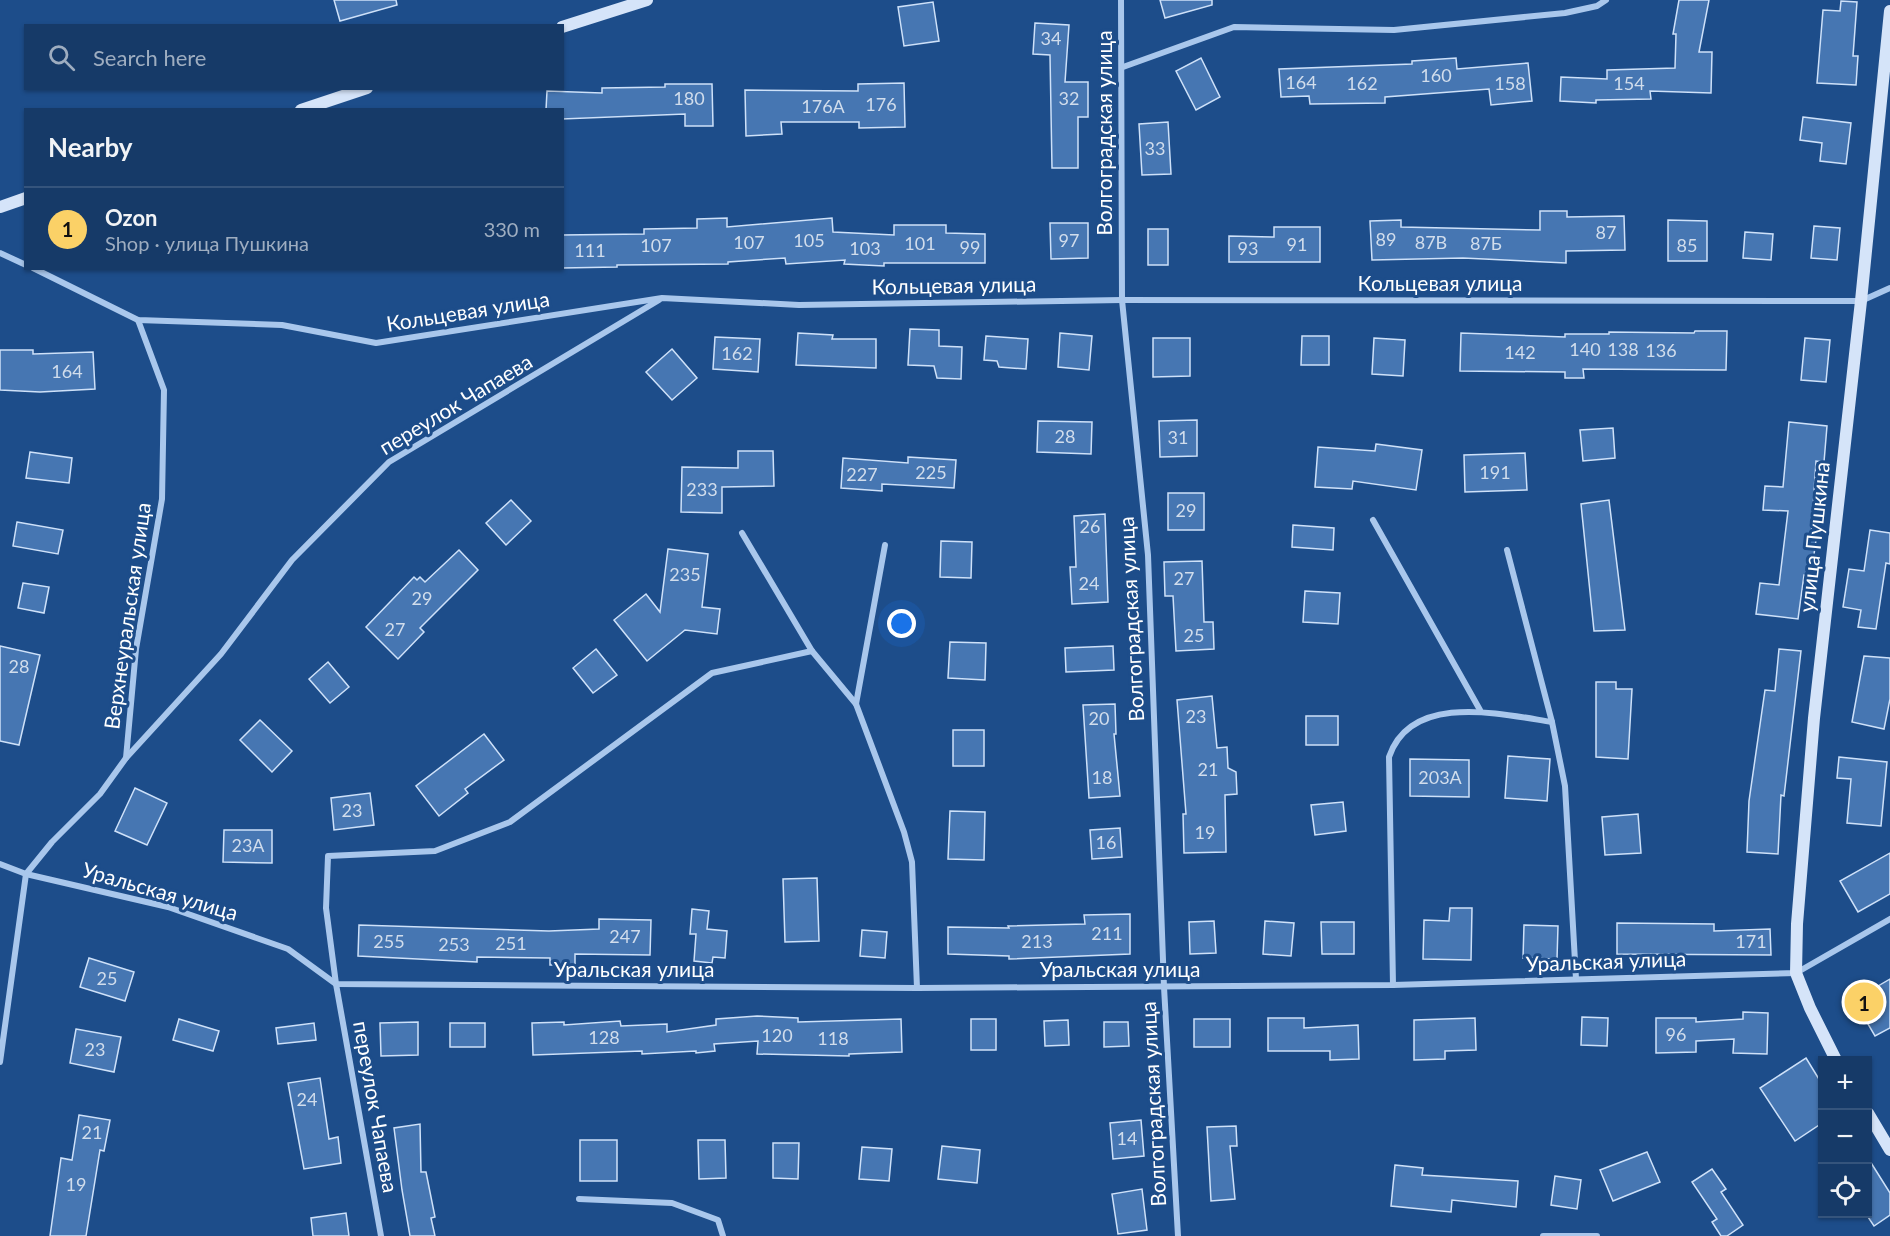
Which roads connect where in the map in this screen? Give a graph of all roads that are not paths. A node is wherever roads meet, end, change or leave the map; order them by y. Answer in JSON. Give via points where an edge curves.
{"nodes":[{"id":1,"x":646,"y":0,"type":"edge"},
{"id":2,"x":1121,"y":0,"type":"edge"},
{"id":3,"x":1606,"y":0,"type":"edge"},
{"id":4,"x":1890,"y":11,"type":"edge"},
{"id":5,"x":564,"y":26,"type":"edge"},
{"id":6,"x":1123,"y":67,"type":"junction"},
{"id":7,"x":361,"y":90,"type":"edge"},
{"id":8,"x":307,"y":108,"type":"edge"},
{"id":9,"x":24,"y":199,"type":"edge"},
{"id":10,"x":0,"y":207,"type":"edge"},
{"id":11,"x":0,"y":253,"type":"edge"},
{"id":12,"x":24,"y":264,"type":"edge"},
{"id":13,"x":37,"y":270,"type":"edge"},
{"id":14,"x":1890,"y":288,"type":"edge"},
{"id":15,"x":662,"y":298,"type":"junction"},
{"id":16,"x":1122,"y":300,"type":"junction"},
{"id":17,"x":1861,"y":301,"type":"junction"},
{"id":18,"x":138,"y":320,"type":"junction"},
{"id":19,"x":1373,"y":520,"type":"dead end"},
{"id":20,"x":742,"y":533,"type":"dead end"},
{"id":21,"x":885,"y":545,"type":"dead end"},
{"id":22,"x":1507,"y":549,"type":"dead end"},
{"id":23,"x":812,"y":651,"type":"junction"},
{"id":24,"x":856,"y":704,"type":"junction"},
{"id":25,"x":1480,"y":710,"type":"junction"},
{"id":26,"x":1552,"y":722,"type":"junction"},
{"id":27,"x":126,"y":758,"type":"junction"},
{"id":28,"x":0,"y":864,"type":"edge"},
{"id":29,"x":26,"y":874,"type":"junction"},
{"id":30,"x":1890,"y":919,"type":"edge"},
{"id":31,"x":1796,"y":973,"type":"junction"},
{"id":32,"x":1576,"y":979,"type":"junction"},
{"id":33,"x":336,"y":984,"type":"junction"},
{"id":34,"x":1393,"y":985,"type":"junction"},
{"id":35,"x":1164,"y":987,"type":"junction"},
{"id":36,"x":917,"y":988,"type":"junction"},
{"id":37,"x":1834,"y":1056,"type":"edge"},
{"id":38,"x":0,"y":1062,"type":"edge"},
{"id":39,"x":1872,"y":1120,"type":"edge"},
{"id":40,"x":1890,"y":1150,"type":"edge"},
{"id":41,"x":579,"y":1199,"type":"dead end"},
{"id":42,"x":381,"y":1236,"type":"edge"},
{"id":43,"x":723,"y":1236,"type":"edge"},
{"id":44,"x":1178,"y":1236,"type":"edge"},
{"id":45,"x":1543,"y":1236,"type":"edge"},
{"id":46,"x":1597,"y":1236,"type":"edge"}],
"edges":[{"from":1,"to":5,"type":"street"},
{"from":2,"to":6,"type":"street","name":"Волгоградская улица"},
{"from":3,"to":6,"type":"street","via":[[1565,13],[1394,30],[1234,27]]},
{"from":4,"to":17,"type":"street","name":"улица Пушкина"},
{"from":6,"to":16,"type":"street","name":"Волгоградская улица"},
{"from":7,"to":8,"type":"street"},
{"from":9,"to":10,"type":"street"},
{"from":11,"to":12,"type":"street"},
{"from":13,"to":18,"type":"street","name":"Кольцевая улица"},
{"from":14,"to":17,"type":"street","name":"Кольцевая улица"},
{"from":15,"to":16,"type":"street","name":"Кольцевая улица","via":[[799,305]]},
{"from":15,"to":18,"type":"street","name":"Кольцевая улица","via":[[376,343],[282,325]]},
{"from":15,"to":27,"type":"street","name":"переулок Чапаева","via":[[389,462],[292,560],[221,654]]},
{"from":16,"to":17,"type":"street","name":"Кольцевая улица"},
{"from":16,"to":35,"type":"street","name":"Волгоградская улица","via":[[1148,555]]},
{"from":17,"to":31,"type":"street","name":"улица Пушкина","via":[[1814,718]]},
{"from":18,"to":27,"type":"street","name":"Верхнеуральская улица","via":[[164,390],[162,500],[136,649]]},
{"from":19,"to":25,"type":"street"},
{"from":20,"to":23,"type":"street"},
{"from":21,"to":24,"type":"street"},
{"from":22,"to":26,"type":"street"},
{"from":23,"to":24,"type":"street"},
{"from":23,"to":33,"type":"street","via":[[712,673],[510,822],[435,851],[328,856],[326,908]]},
{"from":24,"to":36,"type":"street","via":[[912,862]]},
{"from":25,"to":26,"type":"street"},
{"from":25,"to":34,"type":"street","via":[[1430,718],[1394,741],[1389,757]]},
{"from":26,"to":32,"type":"street","via":[[1565,786]]},
{"from":27,"to":29,"type":"street","name":"Верхнеуральская улица","via":[[100,795]]},
{"from":28,"to":29,"type":"street","name":"Уральская улица"},
{"from":29,"to":33,"type":"street","name":"Уральская улица","via":[[168,907],[277,945]]},
{"from":29,"to":38,"type":"street"},
{"from":30,"to":31,"type":"street","name":"Уральская улица"},
{"from":31,"to":32,"type":"street","name":"Уральская улица"},
{"from":31,"to":37,"type":"street","name":"улица Пушкина"},
{"from":32,"to":34,"type":"street","name":"Уральская улица"},
{"from":33,"to":36,"type":"street","name":"Уральская улица"},
{"from":33,"to":42,"type":"street","name":"переулок Чапаева"},
{"from":34,"to":35,"type":"street","name":"Уральская улица"},
{"from":35,"to":36,"type":"street","name":"Уральская улица"},
{"from":35,"to":44,"type":"street","name":"Волгоградская улица"},
{"from":39,"to":40,"type":"street"},
{"from":41,"to":43,"type":"street","via":[[672,1203],[718,1220]]},
{"from":45,"to":46,"type":"street"}]}
